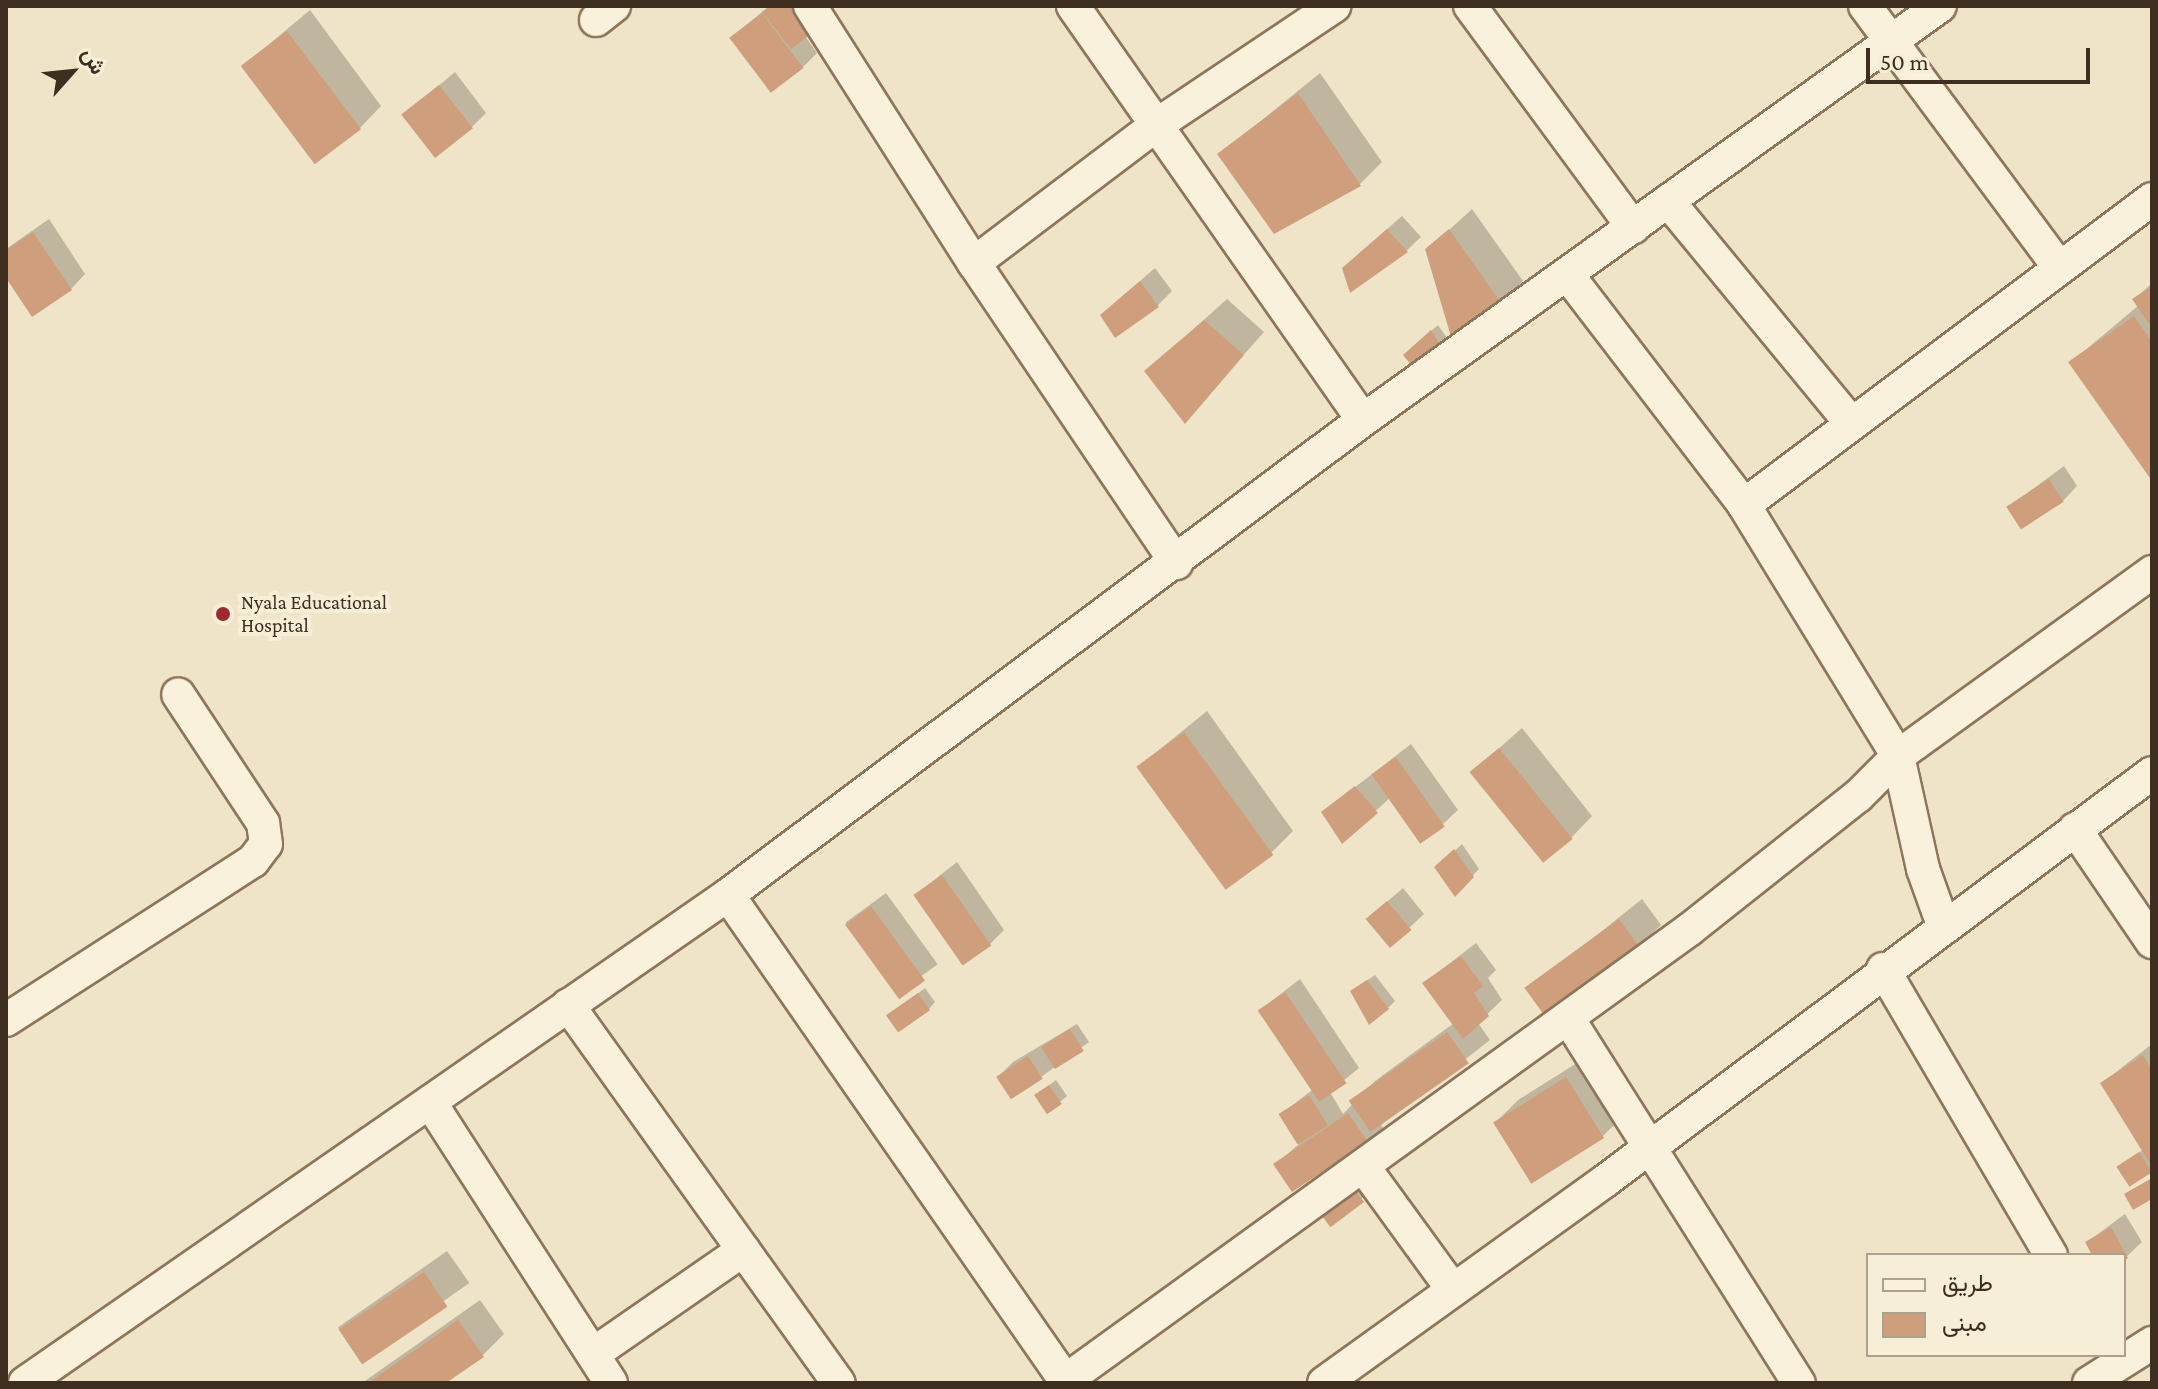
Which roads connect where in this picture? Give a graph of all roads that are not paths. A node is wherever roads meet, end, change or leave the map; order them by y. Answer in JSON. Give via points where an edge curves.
{"nodes":[{"id":1,"x":810,"y":6,"type":"edge"},
{"id":2,"x":1073,"y":6,"type":"edge"},
{"id":3,"x":1334,"y":6,"type":"edge"},
{"id":4,"x":1470,"y":6,"type":"edge"},
{"id":5,"x":1865,"y":6,"type":"edge"},
{"id":6,"x":1940,"y":6,"type":"edge"},
{"id":7,"x":1890,"y":42,"type":"junction"},
{"id":8,"x":1155,"y":126,"type":"junction"},
{"id":9,"x":2152,"y":199,"type":"edge"},
{"id":10,"x":1668,"y":201,"type":"junction"},
{"id":11,"x":1633,"y":227,"type":"junction"},
{"id":12,"x":974,"y":263,"type":"junction"},
{"id":13,"x":2059,"y":267,"type":"junction"},
{"id":14,"x":1567,"y":274,"type":"junction"},
{"id":15,"x":1363,"y":420,"type":"junction"},
{"id":16,"x":1852,"y":424,"type":"junction"},
{"id":17,"x":1744,"y":505,"type":"junction"},
{"id":18,"x":1176,"y":563,"type":"junction"},
{"id":19,"x":2148,"y":584,"type":"edge"},
{"id":20,"x":178,"y":694,"type":"dead end"},
{"id":21,"x":1898,"y":756,"type":"junction"},
{"id":22,"x":2152,"y":773,"type":"edge"},
{"id":23,"x":2075,"y":829,"type":"junction"},
{"id":24,"x":728,"y":895,"type":"junction"},
{"id":25,"x":1943,"y":925,"type":"junction"},
{"id":26,"x":2152,"y":942,"type":"edge"},
{"id":27,"x":1883,"y":969,"type":"junction"},
{"id":28,"x":568,"y":1005,"type":"junction"},
{"id":29,"x":1568,"y":1018,"type":"junction"},
{"id":30,"x":6,"y":1020,"type":"edge"},
{"id":31,"x":430,"y":1102,"type":"junction"},
{"id":32,"x":1650,"y":1144,"type":"junction"},
{"id":33,"x":1363,"y":1166,"type":"junction"},
{"id":34,"x":743,"y":1250,"type":"junction"},
{"id":35,"x":2050,"y":1253,"type":"edge"},
{"id":36,"x":1453,"y":1290,"type":"junction"},
{"id":37,"x":2152,"y":1343,"type":"edge"},
{"id":38,"x":593,"y":1354,"type":"junction"},
{"id":39,"x":2120,"y":1367,"type":"edge"},
{"id":40,"x":40,"y":1379,"type":"edge"},
{"id":41,"x":1065,"y":1382,"type":"edge"},
{"id":42,"x":611,"y":1383,"type":"edge"},
{"id":43,"x":839,"y":1383,"type":"edge"},
{"id":44,"x":1324,"y":1383,"type":"edge"},
{"id":45,"x":1799,"y":1383,"type":"edge"},
{"id":46,"x":2089,"y":1383,"type":"edge"}],
"edges":[{"from":1,"to":12,"type":"street"},
{"from":2,"to":8,"type":"street"},
{"from":3,"to":8,"type":"street"},
{"from":4,"to":11,"type":"street"},
{"from":5,"to":7,"type":"street"},
{"from":6,"to":7,"type":"street"},
{"from":7,"to":10,"type":"street"},
{"from":7,"to":13,"type":"street"},
{"from":8,"to":12,"type":"street"},
{"from":8,"to":15,"type":"street"},
{"from":9,"to":13,"type":"street"},
{"from":10,"to":11,"type":"street"},
{"from":10,"to":16,"type":"street"},
{"from":11,"to":14,"type":"street"},
{"from":12,"to":18,"type":"street"},
{"from":13,"to":16,"type":"street"},
{"from":14,"to":15,"type":"street"},
{"from":14,"to":17,"type":"street"},
{"from":15,"to":18,"type":"street"},
{"from":16,"to":17,"type":"street"},
{"from":17,"to":21,"type":"street"},
{"from":18,"to":24,"type":"street"},
{"from":19,"to":21,"type":"street"},
{"from":20,"to":30,"type":"street","via":[[263,823],[266,844],[253,861]]},
{"from":21,"to":25,"type":"street","via":[[1923,869]]},
{"from":21,"to":29,"type":"street","via":[[1858,796]]},
{"from":22,"to":23,"type":"street"},
{"from":23,"to":25,"type":"street"},
{"from":23,"to":26,"type":"street"},
{"from":24,"to":28,"type":"street"},
{"from":24,"to":41,"type":"street"},
{"from":25,"to":27,"type":"street"},
{"from":27,"to":32,"type":"street"},
{"from":27,"to":35,"type":"street"},
{"from":28,"to":31,"type":"street"},
{"from":28,"to":34,"type":"street"},
{"from":29,"to":32,"type":"street"},
{"from":29,"to":33,"type":"street"},
{"from":31,"to":38,"type":"street"},
{"from":31,"to":40,"type":"street"},
{"from":32,"to":36,"type":"street"},
{"from":32,"to":45,"type":"street"},
{"from":33,"to":36,"type":"street"},
{"from":33,"to":41,"type":"street"},
{"from":34,"to":38,"type":"street"},
{"from":34,"to":43,"type":"street"},
{"from":36,"to":44,"type":"street"},
{"from":37,"to":39,"type":"street"},
{"from":38,"to":42,"type":"street"},
{"from":39,"to":46,"type":"street"}]}
